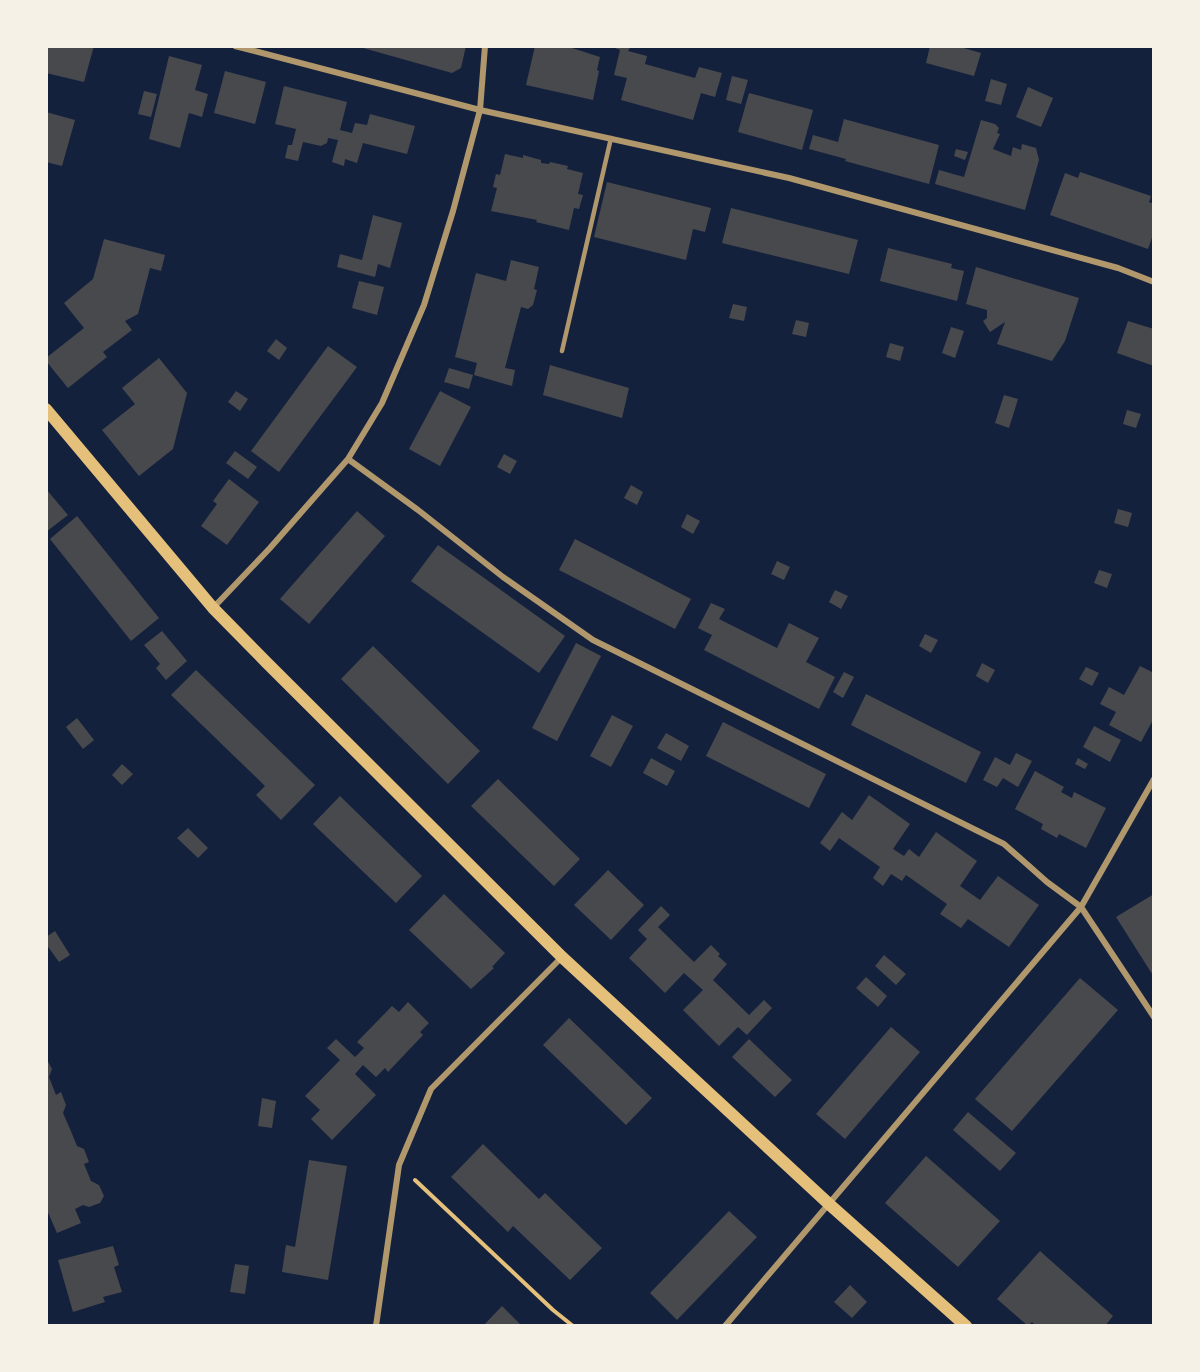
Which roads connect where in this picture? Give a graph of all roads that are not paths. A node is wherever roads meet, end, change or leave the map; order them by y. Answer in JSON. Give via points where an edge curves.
{"nodes":[{"id":1,"x":235,"y":46,"type":"edge"},
{"id":2,"x":485,"y":46,"type":"edge"},
{"id":3,"x":480,"y":110,"type":"junction"},
{"id":4,"x":611,"y":138,"type":"junction"},
{"id":5,"x":1154,"y":282,"type":"edge"},
{"id":6,"x":562,"y":351,"type":"dead end"},
{"id":7,"x":46,"y":409,"type":"edge"},
{"id":8,"x":348,"y":459,"type":"junction"},
{"id":9,"x":213,"y":608,"type":"junction"},
{"id":10,"x":1154,"y":779,"type":"edge"},
{"id":11,"x":1081,"y":907,"type":"junction"},
{"id":12,"x":562,"y":957,"type":"junction"},
{"id":13,"x":1154,"y":1017,"type":"edge"},
{"id":14,"x":829,"y":1204,"type":"junction"},
{"id":15,"x":376,"y":1326,"type":"edge"},
{"id":16,"x":725,"y":1326,"type":"edge"},
{"id":17,"x":966,"y":1326,"type":"edge"}],
"edges":[{"from":1,"to":3,"type":"street"},
{"from":2,"to":3,"type":"street"},
{"from":3,"to":4,"type":"street"},
{"from":3,"to":8,"type":"street","via":[[424,305],[382,403]]},
{"from":4,"to":5,"type":"street","via":[[789,178],[1118,268]]},
{"from":4,"to":6,"type":"lane"},
{"from":7,"to":9,"type":"main road"},
{"from":8,"to":9,"type":"street"},
{"from":8,"to":11,"type":"street","via":[[593,640],[1004,844]]},
{"from":9,"to":12,"type":"main road"},
{"from":10,"to":11,"type":"street"},
{"from":11,"to":13,"type":"street"},
{"from":11,"to":14,"type":"street"},
{"from":12,"to":14,"type":"main road"},
{"from":12,"to":15,"type":"street","via":[[431,1089],[399,1165]]},
{"from":14,"to":16,"type":"street"},
{"from":14,"to":17,"type":"main road"}]}
